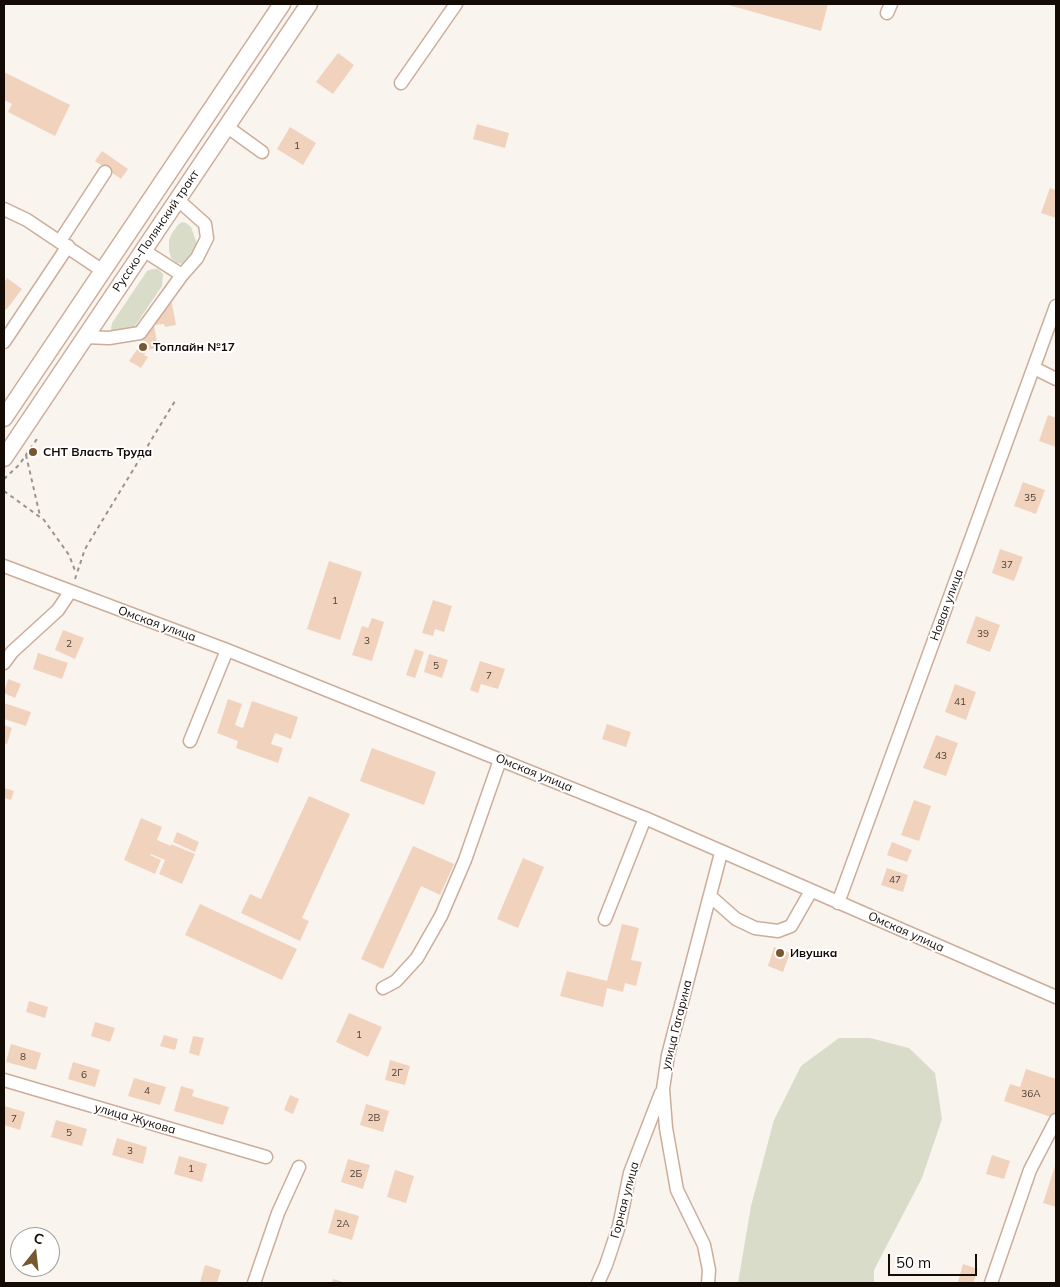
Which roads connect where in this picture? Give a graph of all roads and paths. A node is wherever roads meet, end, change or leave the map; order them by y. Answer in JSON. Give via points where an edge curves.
{"nodes":[{"id":1,"x":282,"y":4,"type":"edge"},
{"id":2,"x":308,"y":4,"type":"edge"},
{"id":3,"x":456,"y":4,"type":"edge"},
{"id":4,"x":401,"y":83,"type":"dead end"},
{"id":5,"x":226,"y":126,"type":"junction"},
{"id":6,"x":262,"y":152,"type":"dead end"},
{"id":7,"x":105,"y":172,"type":"dead end"},
{"id":8,"x":177,"y":199,"type":"junction"},
{"id":9,"x":4,"y":209,"type":"edge"},
{"id":10,"x":64,"y":243,"type":"junction"},
{"id":11,"x":142,"y":250,"type":"junction"},
{"id":12,"x":103,"y":271,"type":"junction"},
{"id":13,"x":182,"y":275,"type":"junction"},
{"id":14,"x":1056,"y":306,"type":"edge"},
{"id":15,"x":84,"y":337,"type":"junction"},
{"id":16,"x":4,"y":342,"type":"edge"},
{"id":17,"x":1034,"y":368,"type":"junction"},
{"id":18,"x":1056,"y":379,"type":"edge"},
{"id":19,"x":175,"y":401,"type":"dead end"},
{"id":20,"x":4,"y":418,"type":"edge"},
{"id":21,"x":36,"y":439,"type":"dead end"},
{"id":22,"x":26,"y":455,"type":"junction"},
{"id":23,"x":4,"y":458,"type":"edge"},
{"id":24,"x":4,"y":479,"type":"edge"},
{"id":25,"x":4,"y":491,"type":"edge"},
{"id":26,"x":40,"y":517,"type":"junction"},
{"id":27,"x":4,"y":566,"type":"edge"},
{"id":28,"x":76,"y":574,"type":"junction"},
{"id":29,"x":70,"y":592,"type":"junction"},
{"id":30,"x":227,"y":650,"type":"junction"},
{"id":31,"x":4,"y":663,"type":"edge"},
{"id":32,"x":190,"y":741,"type":"dead end"},
{"id":33,"x":500,"y":760,"type":"junction"},
{"id":34,"x":644,"y":818,"type":"junction"},
{"id":35,"x":721,"y":853,"type":"junction"},
{"id":36,"x":811,"y":892,"type":"junction"},
{"id":37,"x":710,"y":896,"type":"junction"},
{"id":38,"x":838,"y":903,"type":"junction"},
{"id":39,"x":605,"y":919,"type":"dead end"},
{"id":40,"x":383,"y":988,"type":"dead end"},
{"id":41,"x":1056,"y":998,"type":"edge"},
{"id":42,"x":4,"y":1080,"type":"edge"},
{"id":43,"x":663,"y":1089,"type":"junction"},
{"id":44,"x":1056,"y":1120,"type":"edge"},
{"id":45,"x":266,"y":1157,"type":"dead end"},
{"id":46,"x":299,"y":1167,"type":"dead end"},
{"id":47,"x":254,"y":1283,"type":"edge"},
{"id":48,"x":598,"y":1283,"type":"edge"},
{"id":49,"x":708,"y":1283,"type":"edge"},
{"id":50,"x":991,"y":1283,"type":"edge"}],
"edges":[{"from":1,"to":12,"type":"main road","name":"Русско-Полянский тракт"},
{"from":2,"to":5,"type":"main road","name":"Русско-Полянский тракт"},
{"from":3,"to":4,"type":"street"},
{"from":5,"to":6,"type":"street"},
{"from":5,"to":8,"type":"main road","name":"Русско-Полянский тракт"},
{"from":7,"to":10,"type":"street"},
{"from":8,"to":11,"type":"main road","name":"Русско-Полянский тракт"},
{"from":8,"to":13,"type":"street","via":[[205,224],[207,238]]},
{"from":9,"to":10,"type":"street"},
{"from":10,"to":12,"type":"street"},
{"from":10,"to":16,"type":"street"},
{"from":11,"to":13,"type":"street"},
{"from":11,"to":15,"type":"main road","name":"Русско-Полянский тракт"},
{"from":12,"to":20,"type":"main road","name":"Русско-Полянский тракт"},
{"from":13,"to":15,"type":"street","via":[[140,333],[109,338]]},
{"from":14,"to":17,"type":"street","name":"Новая улица"},
{"from":15,"to":23,"type":"main road","name":"Русско-Полянский тракт"},
{"from":17,"to":18,"type":"street"},
{"from":17,"to":38,"type":"street","name":"Новая улица"},
{"from":19,"to":28,"type":"path","via":[[85,549]]},
{"from":21,"to":22,"type":"path"},
{"from":22,"to":24,"type":"path"},
{"from":22,"to":26,"type":"path"},
{"from":25,"to":26,"type":"path"},
{"from":26,"to":28,"type":"path","via":[[69,555]]},
{"from":27,"to":29,"type":"street","name":"Омская улица"},
{"from":28,"to":29,"type":"path"},
{"from":29,"to":30,"type":"street","name":"Омская улица"},
{"from":29,"to":31,"type":"street","via":[[58,610]]},
{"from":30,"to":32,"type":"street"},
{"from":30,"to":33,"type":"street","name":"Омская улица"},
{"from":33,"to":34,"type":"street","name":"Омская улица"},
{"from":33,"to":40,"type":"street","via":[[465,860],[441,916],[417,958],[396,980]]},
{"from":34,"to":35,"type":"street","name":"Омская улица"},
{"from":34,"to":39,"type":"street"},
{"from":35,"to":36,"type":"street","name":"Омская улица"},
{"from":35,"to":37,"type":"street","name":"улица Гагарина"},
{"from":36,"to":37,"type":"street","via":[[791,926],[778,931],[755,928],[736,919]]},
{"from":36,"to":38,"type":"street","name":"Омская улица"},
{"from":37,"to":43,"type":"street","name":"улица Гагарина","via":[[668,1055]]},
{"from":38,"to":41,"type":"street","name":"Омская улица"},
{"from":42,"to":45,"type":"street","name":"улица Жукова"},
{"from":43,"to":48,"type":"street","name":"Горная улица","via":[[630,1173],[619,1226]]},
{"from":43,"to":49,"type":"street","name":"улица Гагарина","via":[[677,1190],[704,1245]]},
{"from":44,"to":50,"type":"street","via":[[1030,1170]]},
{"from":46,"to":47,"type":"street","via":[[278,1213]]}]}
